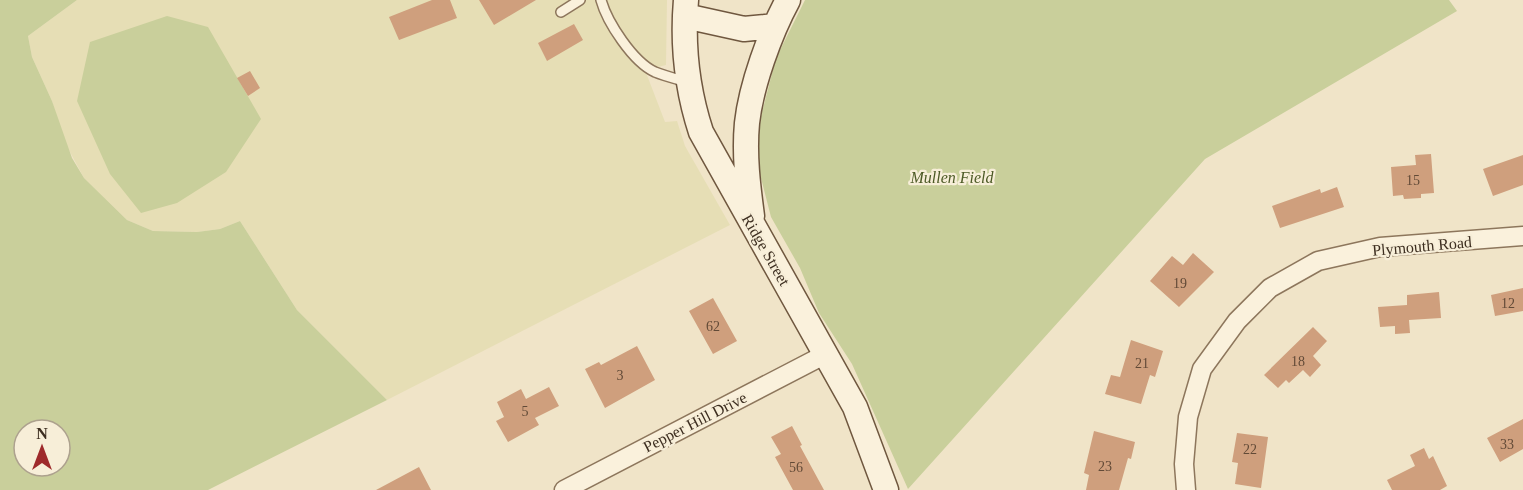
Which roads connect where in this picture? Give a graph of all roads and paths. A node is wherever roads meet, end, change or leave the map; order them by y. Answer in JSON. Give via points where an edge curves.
{"nodes":[{"id":1,"x":580,"y":0,"type":"edge"},
{"id":2,"x":601,"y":0,"type":"edge"},
{"id":3,"x":788,"y":0,"type":"edge"},
{"id":4,"x":686,"y":8,"type":"edge"},
{"id":5,"x":561,"y":12,"type":"dead end"},
{"id":6,"x":775,"y":26,"type":"junction"},
{"id":7,"x":687,"y":82,"type":"junction"},
{"id":8,"x":753,"y":228,"type":"junction"},
{"id":9,"x":1523,"y":236,"type":"edge"},
{"id":10,"x":826,"y":354,"type":"junction"},
{"id":11,"x":564,"y":490,"type":"edge"},
{"id":12,"x":886,"y":490,"type":"edge"},
{"id":13,"x":1186,"y":490,"type":"edge"}],
"edges":[{"from":1,"to":5,"type":"lane"},
{"from":2,"to":7,"type":"lane","via":[[608,21],[642,63],[654,72]]},
{"from":3,"to":6,"type":"main road"},
{"from":4,"to":6,"type":"main road","via":[[744,29]]},
{"from":4,"to":7,"type":"main road","name":"Ridge Street"},
{"from":6,"to":8,"type":"main road","via":[[747,122],[746,168]]},
{"from":7,"to":8,"type":"main road","name":"Ridge Street","via":[[701,132]]},
{"from":8,"to":10,"type":"main road","name":"Ridge Street"},
{"from":9,"to":13,"type":"street","name":"Plymouth Road","via":[[1380,247],[1318,261],[1270,288],[1237,321],[1203,369],[1188,417]]},
{"from":10,"to":11,"type":"street","name":"Pepper Hill Drive"},
{"from":10,"to":12,"type":"main road","name":"Ridge Street","via":[[855,407]]}]}
